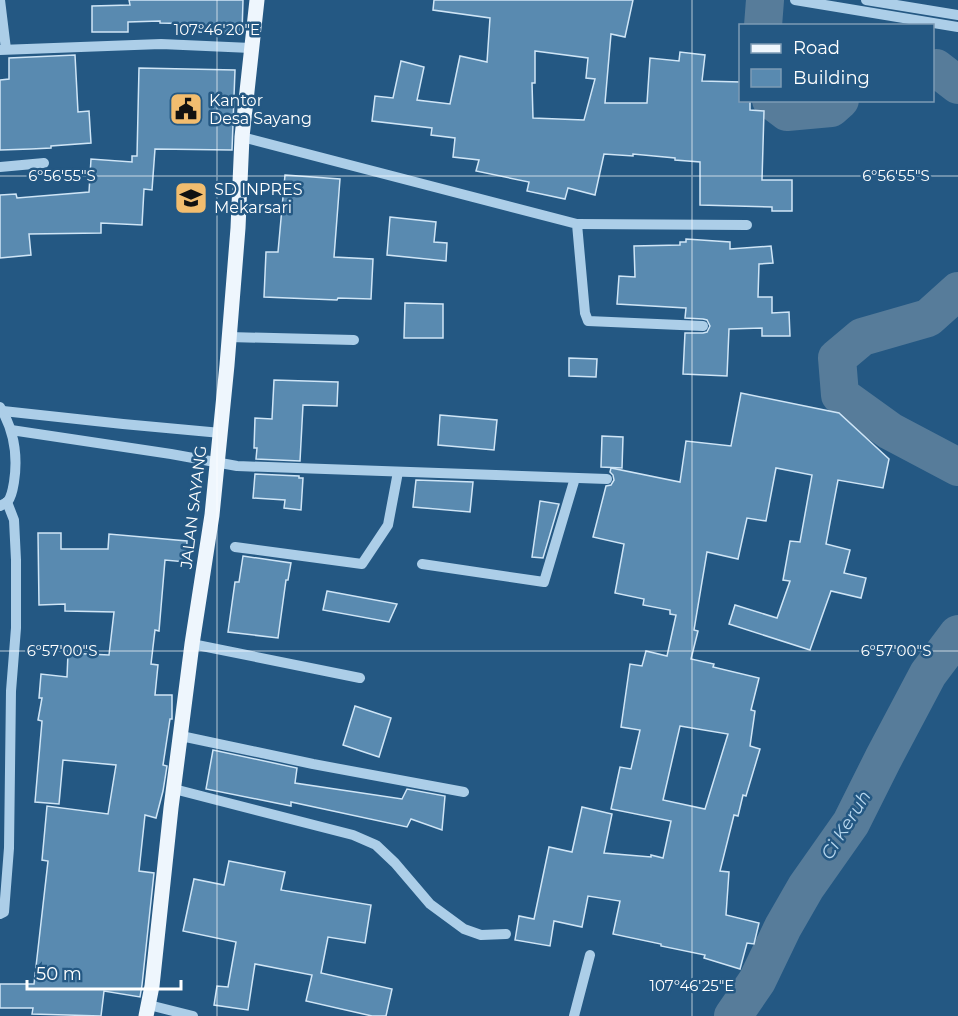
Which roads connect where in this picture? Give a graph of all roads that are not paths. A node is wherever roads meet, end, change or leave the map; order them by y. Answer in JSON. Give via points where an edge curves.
{"nodes":[{"id":1,"x":0,"y":0,"type":"edge"},
{"id":2,"x":257,"y":0,"type":"edge"},
{"id":3,"x":795,"y":0,"type":"edge"},
{"id":4,"x":866,"y":0,"type":"edge"},
{"id":5,"x":958,"y":15,"type":"edge"},
{"id":6,"x":958,"y":27,"type":"edge"},
{"id":7,"x":251,"y":48,"type":"junction"},
{"id":8,"x":3,"y":50,"type":"edge"},
{"id":9,"x":242,"y":137,"type":"junction"},
{"id":10,"x":44,"y":163,"type":"dead end"},
{"id":11,"x":0,"y":167,"type":"edge"},
{"id":12,"x":577,"y":224,"type":"junction"},
{"id":13,"x":747,"y":225,"type":"dead end"},
{"id":14,"x":703,"y":326,"type":"dead end"},
{"id":15,"x":230,"y":337,"type":"junction"},
{"id":16,"x":354,"y":340,"type":"dead end"},
{"id":17,"x":1,"y":409,"type":"edge"},
{"id":18,"x":9,"y":426,"type":"junction"},
{"id":19,"x":220,"y":433,"type":"junction"},
{"id":20,"x":217,"y":461,"type":"junction"},
{"id":21,"x":398,"y":472,"type":"junction"},
{"id":22,"x":575,"y":478,"type":"junction"},
{"id":23,"x":607,"y":478,"type":"dead end"},
{"id":24,"x":4,"y":504,"type":"edge"},
{"id":25,"x":235,"y":547,"type":"dead end"},
{"id":26,"x":422,"y":564,"type":"dead end"},
{"id":27,"x":192,"y":644,"type":"junction"},
{"id":28,"x":360,"y":678,"type":"dead end"},
{"id":29,"x":181,"y":736,"type":"junction"},
{"id":30,"x":174,"y":789,"type":"junction"},
{"id":31,"x":464,"y":792,"type":"dead end"},
{"id":32,"x":0,"y":914,"type":"edge"},
{"id":33,"x":506,"y":934,"type":"dead end"},
{"id":34,"x":590,"y":955,"type":"dead end"},
{"id":35,"x":147,"y":1011,"type":"edge"},
{"id":36,"x":193,"y":1016,"type":"edge"},
{"id":37,"x":574,"y":1016,"type":"edge"}],
"edges":[{"from":1,"to":8,"type":"street"},
{"from":2,"to":7,"type":"main road","name":"JALAN SAYANG"},
{"from":3,"to":6,"type":"street"},
{"from":4,"to":5,"type":"street"},
{"from":7,"to":8,"type":"street","via":[[161,44]]},
{"from":7,"to":9,"type":"main road","name":"JALAN SAYANG"},
{"from":9,"to":12,"type":"street"},
{"from":9,"to":15,"type":"main road","name":"JALAN SAYANG"},
{"from":10,"to":11,"type":"street"},
{"from":12,"to":13,"type":"street"},
{"from":12,"to":14,"type":"street","via":[[588,321]]},
{"from":15,"to":16,"type":"street"},
{"from":15,"to":19,"type":"main road","name":"JALAN SAYANG"},
{"from":17,"to":18,"type":"street"},
{"from":17,"to":19,"type":"street"},
{"from":18,"to":20,"type":"street"},
{"from":18,"to":24,"type":"street","via":[[15,464],[12,493]]},
{"from":19,"to":20,"type":"main road","name":"JALAN SAYANG"},
{"from":20,"to":21,"type":"street","via":[[237,466]]},
{"from":20,"to":27,"type":"main road","name":"JALAN SAYANG"},
{"from":21,"to":22,"type":"street"},
{"from":21,"to":25,"type":"street","via":[[388,525],[362,564]]},
{"from":22,"to":23,"type":"street"},
{"from":22,"to":26,"type":"street","via":[[544,582]]},
{"from":24,"to":32,"type":"street","via":[[14,520],[16,628],[9,848],[4,912]]},
{"from":27,"to":28,"type":"street"},
{"from":27,"to":29,"type":"main road","name":"JALAN SAYANG"},
{"from":29,"to":30,"type":"main road","name":"JALAN SAYANG"},
{"from":29,"to":31,"type":"street"},
{"from":30,"to":33,"type":"street","via":[[352,835],[376,845],[430,904],[464,929],[481,935]]},
{"from":30,"to":35,"type":"main road","name":"JALAN SAYANG"},
{"from":34,"to":37,"type":"street"},
{"from":35,"to":36,"type":"street"}]}
